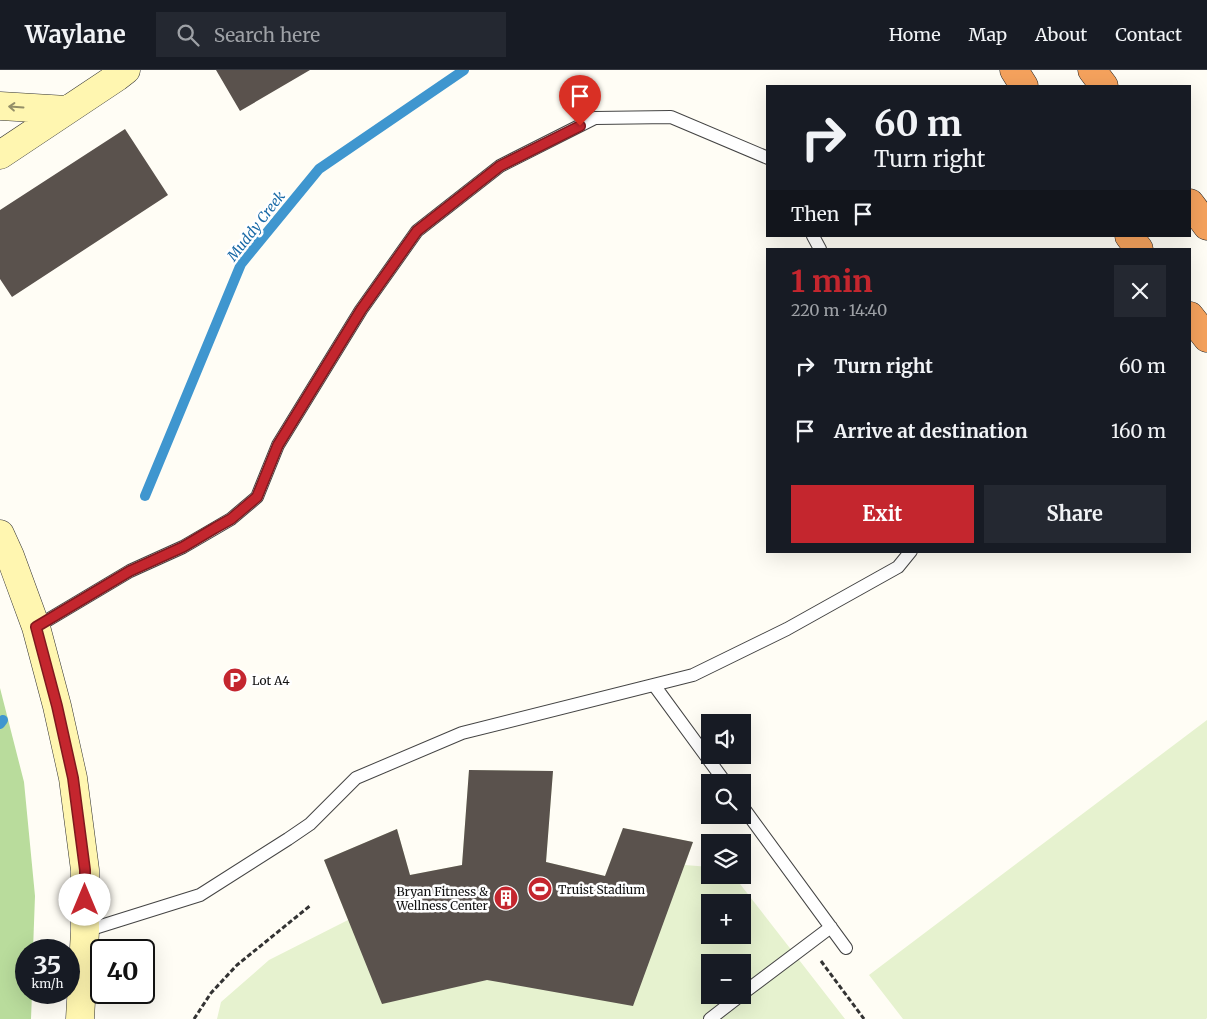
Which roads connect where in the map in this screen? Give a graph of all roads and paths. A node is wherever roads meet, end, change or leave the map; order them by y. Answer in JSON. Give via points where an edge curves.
{"nodes":[{"id":1,"x":126,"y":70,"type":"edge"},
{"id":2,"x":1014,"y":70,"type":"edge"},
{"id":3,"x":1092,"y":70,"type":"edge"},
{"id":4,"x":1023,"y":85,"type":"edge"},
{"id":5,"x":1103,"y":85,"type":"edge"},
{"id":6,"x":0,"y":106,"type":"edge"},
{"id":7,"x":67,"y":110,"type":"junction"},
{"id":8,"x":0,"y":155,"type":"edge"},
{"id":9,"x":766,"y":157,"type":"edge"},
{"id":10,"x":1191,"y":204,"type":"edge"},
{"id":11,"x":1207,"y":226,"type":"edge"},
{"id":12,"x":1130,"y":237,"type":"edge"},
{"id":13,"x":1138,"y":248,"type":"edge"},
{"id":14,"x":1191,"y":317,"type":"edge"},
{"id":15,"x":1207,"y":338,"type":"edge"},
{"id":16,"x":3,"y":551,"type":"edge"},
{"id":17,"x":910,"y":553,"type":"edge"},
{"id":18,"x":36,"y":627,"type":"junction"},
{"id":19,"x":654,"y":685,"type":"junction"},
{"id":20,"x":720,"y":774,"type":"edge"},
{"id":21,"x":751,"y":818,"type":"edge"},
{"id":22,"x":311,"y":905,"type":"dead end"},
{"id":23,"x":831,"y":927,"type":"junction"},
{"id":24,"x":85,"y":931,"type":"junction"},
{"id":25,"x":846,"y":948,"type":"dead end"},
{"id":26,"x":817,"y":956,"type":"dead end"},
{"id":27,"x":751,"y":988,"type":"edge"},
{"id":28,"x":730,"y":1004,"type":"edge"},
{"id":29,"x":80,"y":1019,"type":"edge"},
{"id":30,"x":194,"y":1019,"type":"edge"},
{"id":31,"x":710,"y":1019,"type":"edge"},
{"id":32,"x":864,"y":1019,"type":"edge"}],
"edges":[{"from":1,"to":7,"type":"street"},
{"from":2,"to":4,"type":"highway"},
{"from":3,"to":5,"type":"highway"},
{"from":7,"to":6,"type":"street","one_way":true},
{"from":7,"to":8,"type":"street"},
{"from":9,"to":18,"type":"lane","via":[[671,117],[595,118],[500,166],[417,231],[361,310],[278,445],[257,497],[231,519],[183,547],[130,571]]},
{"from":10,"to":11,"type":"highway"},
{"from":12,"to":13,"type":"highway"},
{"from":14,"to":15,"type":"highway"},
{"from":16,"to":18,"type":"street"},
{"from":17,"to":19,"type":"lane","via":[[898,567],[787,629],[693,675]]},
{"from":18,"to":24,"type":"street","via":[[73,778],[85,870]]},
{"from":19,"to":20,"type":"lane"},
{"from":19,"to":24,"type":"lane","via":[[462,733],[356,778],[310,824],[200,896]]},
{"from":21,"to":23,"type":"lane"},
{"from":22,"to":30,"type":"path","via":[[237,965],[211,992]]},
{"from":23,"to":25,"type":"lane"},
{"from":23,"to":27,"type":"lane"},
{"from":24,"to":29,"type":"street"},
{"from":26,"to":32,"type":"path"},
{"from":28,"to":31,"type":"lane"}]}
